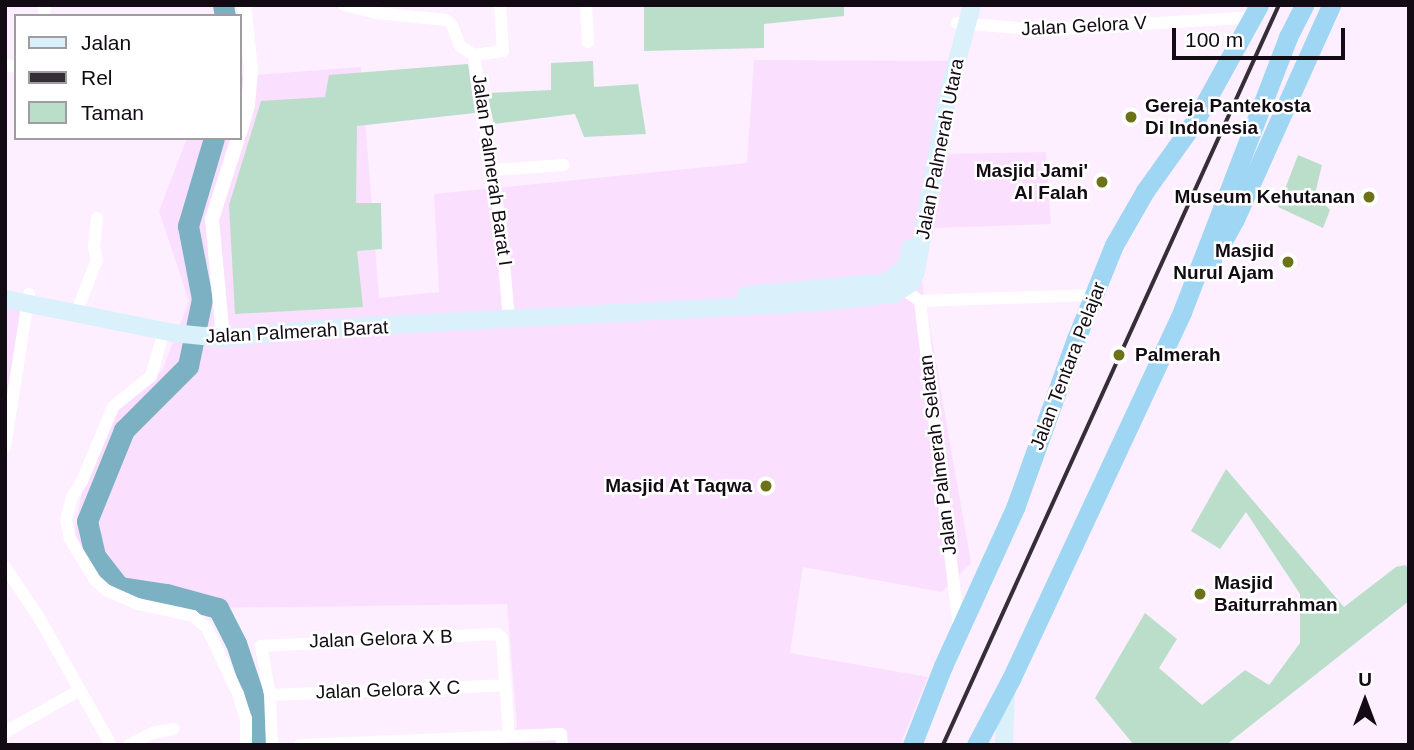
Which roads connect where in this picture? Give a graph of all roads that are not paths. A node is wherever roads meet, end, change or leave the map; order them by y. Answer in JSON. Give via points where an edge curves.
{"nodes":[{"id":1,"x":244,"y":5,"type":"edge"},
{"id":2,"x":344,"y":5,"type":"edge"},
{"id":3,"x":500,"y":5,"type":"edge"},
{"id":4,"x":586,"y":5,"type":"edge"},
{"id":5,"x":962,"y":5,"type":"edge"},
{"id":6,"x":972,"y":5,"type":"edge"},
{"id":7,"x":1304,"y":5,"type":"edge"},
{"id":8,"x":1331,"y":5,"type":"edge"},
{"id":9,"x":1256,"y":11,"type":"edge"},
{"id":10,"x":961,"y":24,"type":"junction"},
{"id":11,"x":588,"y":42,"type":"dead end"},
{"id":12,"x":474,"y":55,"type":"junction"},
{"id":13,"x":242,"y":125,"type":"edge"},
{"id":14,"x":238,"y":140,"type":"edge"},
{"id":15,"x":564,"y":164,"type":"dead end"},
{"id":16,"x":493,"y":170,"type":"junction"},
{"id":17,"x":925,"y":200,"type":"junction"},
{"id":18,"x":97,"y":218,"type":"dead end"},
{"id":19,"x":907,"y":266,"type":"joint"},
{"id":20,"x":5,"y":289,"type":"edge"},
{"id":21,"x":903,"y":289,"type":"junction"},
{"id":22,"x":1093,"y":295,"type":"junction"},
{"id":23,"x":28,"y":298,"type":"junction"},
{"id":24,"x":5,"y":299,"type":"edge"},
{"id":25,"x":919,"y":301,"type":"junction"},
{"id":26,"x":80,"y":303,"type":"junction"},
{"id":27,"x":1182,"y":312,"type":"junction"},
{"id":28,"x":508,"y":315,"type":"junction"},
{"id":29,"x":171,"y":328,"type":"junction"},
{"id":30,"x":223,"y":333,"type":"junction"},
{"id":31,"x":5,"y":447,"type":"edge"},
{"id":32,"x":5,"y":567,"type":"edge"},
{"id":33,"x":959,"y":630,"type":"junction"},
{"id":34,"x":505,"y":685,"type":"junction"},
{"id":35,"x":80,"y":690,"type":"junction"},
{"id":36,"x":1006,"y":690,"type":"junction"},
{"id":37,"x":270,"y":695,"type":"junction"},
{"id":38,"x":174,"y":729,"type":"dead end"},
{"id":39,"x":5,"y":732,"type":"edge"},
{"id":40,"x":509,"y":736,"type":"junction"},
{"id":41,"x":562,"y":739,"type":"edge"},
{"id":42,"x":473,"y":742,"type":"edge"},
{"id":43,"x":246,"y":743,"type":"dead end"},
{"id":44,"x":111,"y":745,"type":"edge"},
{"id":45,"x":130,"y":745,"type":"edge"},
{"id":46,"x":272,"y":745,"type":"edge"},
{"id":47,"x":300,"y":745,"type":"edge"},
{"id":48,"x":912,"y":745,"type":"edge"},
{"id":49,"x":976,"y":745,"type":"edge"},
{"id":50,"x":1004,"y":745,"type":"edge"}],
"edges":[{"from":1,"to":13,"type":"street","via":[[251,69]]},
{"from":2,"to":12,"type":"street","name":"Jalan Palmerah Barat I","via":[[446,20],[460,46]]},
{"from":3,"to":12,"type":"street","via":[[503,51]]},
{"from":4,"to":11,"type":"street"},
{"from":5,"to":10,"type":"main road","name":"Jalan Palmerah Utara"},
{"from":6,"to":10,"type":"main road","name":"Jalan Palmerah Utara"},
{"from":7,"to":27,"type":"highway"},
{"from":8,"to":27,"type":"highway","via":[[1235,219]]},
{"from":9,"to":10,"type":"street","name":"Jalan Gelora V","via":[[1043,30]]},
{"from":9,"to":22,"type":"highway","name":"Jalan Tentara Pelajar","via":[[1195,121],[1128,216]]},
{"from":10,"to":17,"type":"main road","name":"Jalan Palmerah Utara"},
{"from":12,"to":16,"type":"street","name":"Jalan Palmerah Barat I"},
{"from":14,"to":30,"type":"street","via":[[212,219]]},
{"from":15,"to":16,"type":"street"},
{"from":16,"to":28,"type":"street","name":"Jalan Palmerah Barat I"},
{"from":17,"to":19,"type":"main road","name":"Jalan Palmerah Utara"},
{"from":17,"to":21,"type":"main road","name":"Jalan Palmerah Utara","via":[[916,271]]},
{"from":18,"to":26,"type":"street","via":[[97,260]]},
{"from":19,"to":28,"type":"main road","name":"Jalan Palmerah Barat","via":[[896,277],[876,284]]},
{"from":20,"to":23,"type":"main road","name":"Jalan Palmerah Barat"},
{"from":21,"to":25,"type":"street"},
{"from":21,"to":28,"type":"main road","name":"Jalan Palmerah Barat","via":[[894,295],[813,303]]},
{"from":22,"to":25,"type":"street"},
{"from":22,"to":33,"type":"highway","name":"Jalan Tentara Pelajar","via":[[1015,508]]},
{"from":23,"to":24,"type":"main road","name":"Jalan Palmerah Barat"},
{"from":23,"to":26,"type":"main road","name":"Jalan Palmerah Barat"},
{"from":23,"to":29,"type":"main road","name":"Jalan Palmerah Barat"},
{"from":23,"to":31,"type":"street"},
{"from":25,"to":33,"type":"street","name":"Jalan Palmerah Selatan"},
{"from":26,"to":29,"type":"main road","name":"Jalan Palmerah Barat"},
{"from":27,"to":36,"type":"highway"},
{"from":28,"to":30,"type":"main road","name":"Jalan Palmerah Barat"},
{"from":29,"to":30,"type":"main road","name":"Jalan Palmerah Barat"},
{"from":29,"to":43,"type":"street","via":[[151,376],[113,407],[66,520],[70,539],[106,590],[138,604],[193,616],[207,628],[238,694],[246,718]]},
{"from":32,"to":35,"type":"street"},
{"from":33,"to":48,"type":"highway","name":"Jalan Tentara Pelajar"},
{"from":34,"to":37,"type":"street","name":"Jalan Gelora X C"},
{"from":34,"to":37,"type":"street","name":"Jalan Gelora X B","via":[[501,636],[265,644],[260,648]]},
{"from":34,"to":40,"type":"street","name":"Jalan Gelora X B"},
{"from":35,"to":39,"type":"street"},
{"from":35,"to":44,"type":"street"},
{"from":36,"to":49,"type":"highway"},
{"from":36,"to":50,"type":"main road"},
{"from":37,"to":46,"type":"street","name":"Jalan Gelora X B"},
{"from":38,"to":45,"type":"street"},
{"from":40,"to":41,"type":"street"},
{"from":40,"to":42,"type":"street"},
{"from":42,"to":47,"type":"street"}]}
